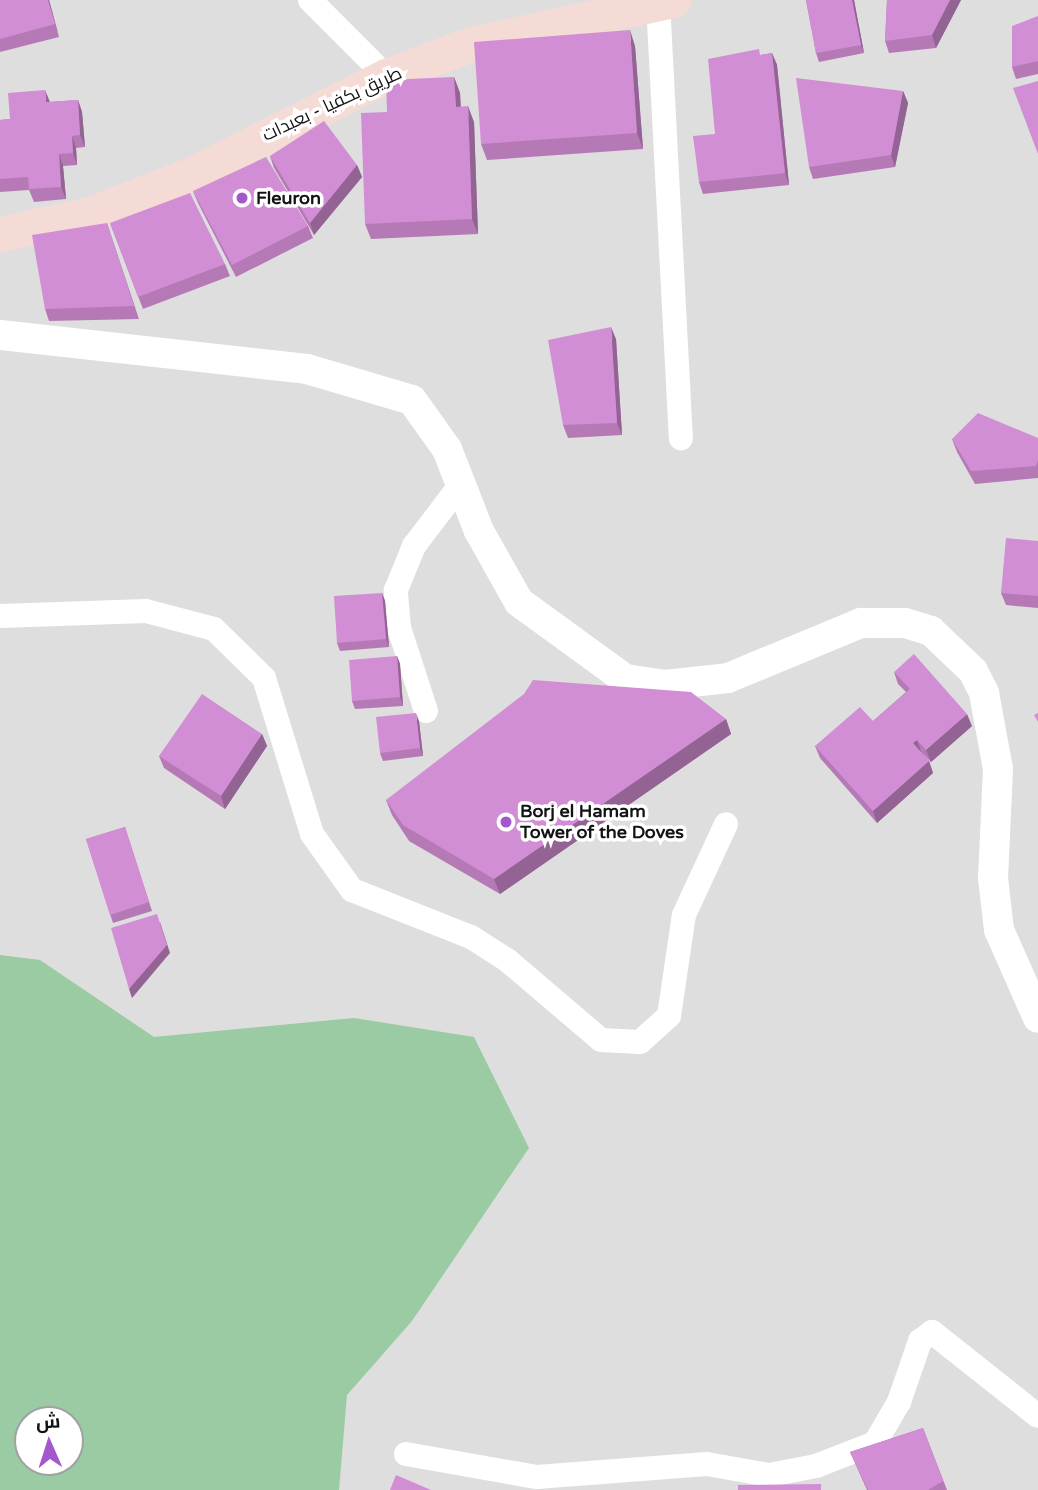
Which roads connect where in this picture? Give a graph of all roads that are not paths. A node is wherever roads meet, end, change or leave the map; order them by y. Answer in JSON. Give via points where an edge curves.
{"nodes":[{"id":1,"x":310,"y":0,"type":"edge"},
{"id":2,"x":665,"y":1,"type":"edge"},
{"id":3,"x":386,"y":76,"type":"junction"},
{"id":4,"x":0,"y":233,"type":"edge"},
{"id":5,"x":0,"y":335,"type":"edge"},
{"id":6,"x":681,"y":438,"type":"dead end"},
{"id":7,"x":461,"y":484,"type":"junction"},
{"id":8,"x":0,"y":615,"type":"edge"},
{"id":9,"x":426,"y":711,"type":"dead end"},
{"id":10,"x":726,"y":824,"type":"dead end"},
{"id":11,"x":1038,"y":1018,"type":"edge"},
{"id":12,"x":1038,"y":1416,"type":"edge"},
{"id":13,"x":406,"y":1454,"type":"dead end"}],
"edges":[{"from":1,"to":3,"type":"street"},
{"from":2,"to":3,"type":"main road","name":"طريق بكفيا - بعبدات","via":[[471,44]]},
{"from":2,"to":6,"type":"street"},
{"from":3,"to":4,"type":"main road","name":"طريق بكفيا - بعبدات","via":[[192,174],[93,213]]},
{"from":5,"to":7,"type":"street","via":[[307,369],[383,387],[412,400],[430,422]]},
{"from":7,"to":9,"type":"street","via":[[414,546],[396,590],[399,628]]},
{"from":7,"to":11,"type":"street","via":[[519,603],[625,679],[665,685],[728,678],[861,623],[918,627],[955,652],[985,693],[995,732],[993,878],[999,930]]},
{"from":8,"to":10,"type":"street","via":[[146,611],[214,629],[264,678],[312,834],[352,890],[471,937],[508,960],[601,1040],[640,1042],[669,1016],[684,915]]},
{"from":12,"to":13,"type":"street","via":[[932,1332],[920,1341],[899,1402],[875,1443],[816,1466],[769,1475],[707,1464],[537,1478]]}]}
